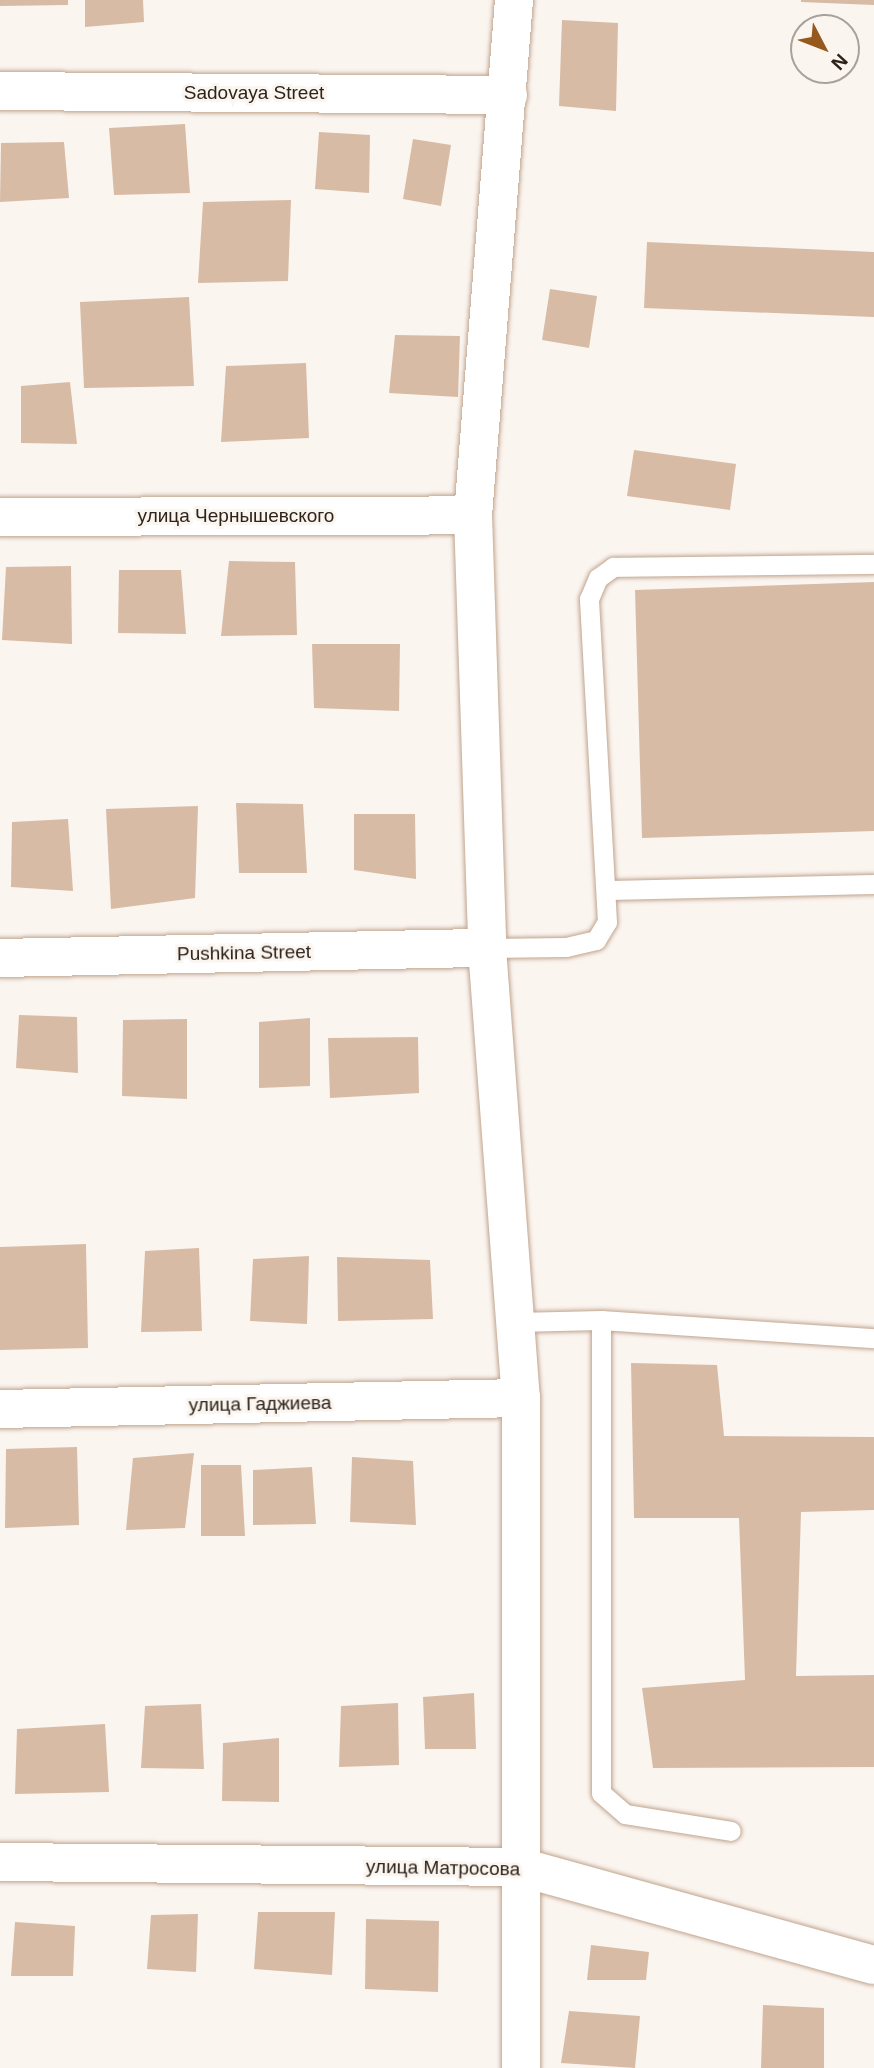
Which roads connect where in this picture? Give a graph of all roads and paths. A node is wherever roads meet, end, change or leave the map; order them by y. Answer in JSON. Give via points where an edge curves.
{"nodes":[{"id":1,"x":514,"y":0,"type":"edge"},
{"id":2,"x":0,"y":91,"type":"edge"},
{"id":3,"x":508,"y":95,"type":"junction"},
{"id":4,"x":472,"y":515,"type":"junction"},
{"id":5,"x":0,"y":517,"type":"edge"},
{"id":6,"x":874,"y":564,"type":"edge"},
{"id":7,"x":874,"y":884,"type":"edge"},
{"id":8,"x":608,"y":890,"type":"junction"},
{"id":9,"x":487,"y":948,"type":"junction"},
{"id":10,"x":0,"y":958,"type":"edge"},
{"id":11,"x":601,"y":1320,"type":"junction"},
{"id":12,"x":516,"y":1322,"type":"junction"},
{"id":13,"x":874,"y":1338,"type":"edge"},
{"id":14,"x":521,"y":1398,"type":"junction"},
{"id":15,"x":0,"y":1409,"type":"edge"},
{"id":16,"x":731,"y":1831,"type":"dead end"},
{"id":17,"x":0,"y":1863,"type":"edge"},
{"id":18,"x":520,"y":1867,"type":"junction"},
{"id":19,"x":874,"y":1965,"type":"edge"},
{"id":20,"x":521,"y":2068,"type":"edge"}],
"edges":[{"from":1,"to":3,"type":"street"},
{"from":2,"to":3,"type":"street","name":"Sadovaya Street"},
{"from":3,"to":4,"type":"street"},
{"from":4,"to":5,"type":"street","name":"улица Чернышевского"},
{"from":4,"to":9,"type":"street"},
{"from":6,"to":8,"type":"lane","via":[[613,566],[598,578],[589,600]]},
{"from":7,"to":8,"type":"lane"},
{"from":8,"to":9,"type":"lane","via":[[607,922],[596,940],[566,947]]},
{"from":9,"to":10,"type":"street","name":"Pushkina Street"},
{"from":9,"to":12,"type":"street"},
{"from":11,"to":12,"type":"lane"},
{"from":11,"to":13,"type":"lane"},
{"from":11,"to":16,"type":"lane","via":[[601,1793],[625,1814]]},
{"from":12,"to":14,"type":"street"},
{"from":14,"to":15,"type":"street","name":"улица Гаджиева"},
{"from":14,"to":18,"type":"street"},
{"from":17,"to":18,"type":"street","name":"улица Матросова"},
{"from":18,"to":19,"type":"street","name":"улица Матросова"},
{"from":18,"to":20,"type":"street"}]}
